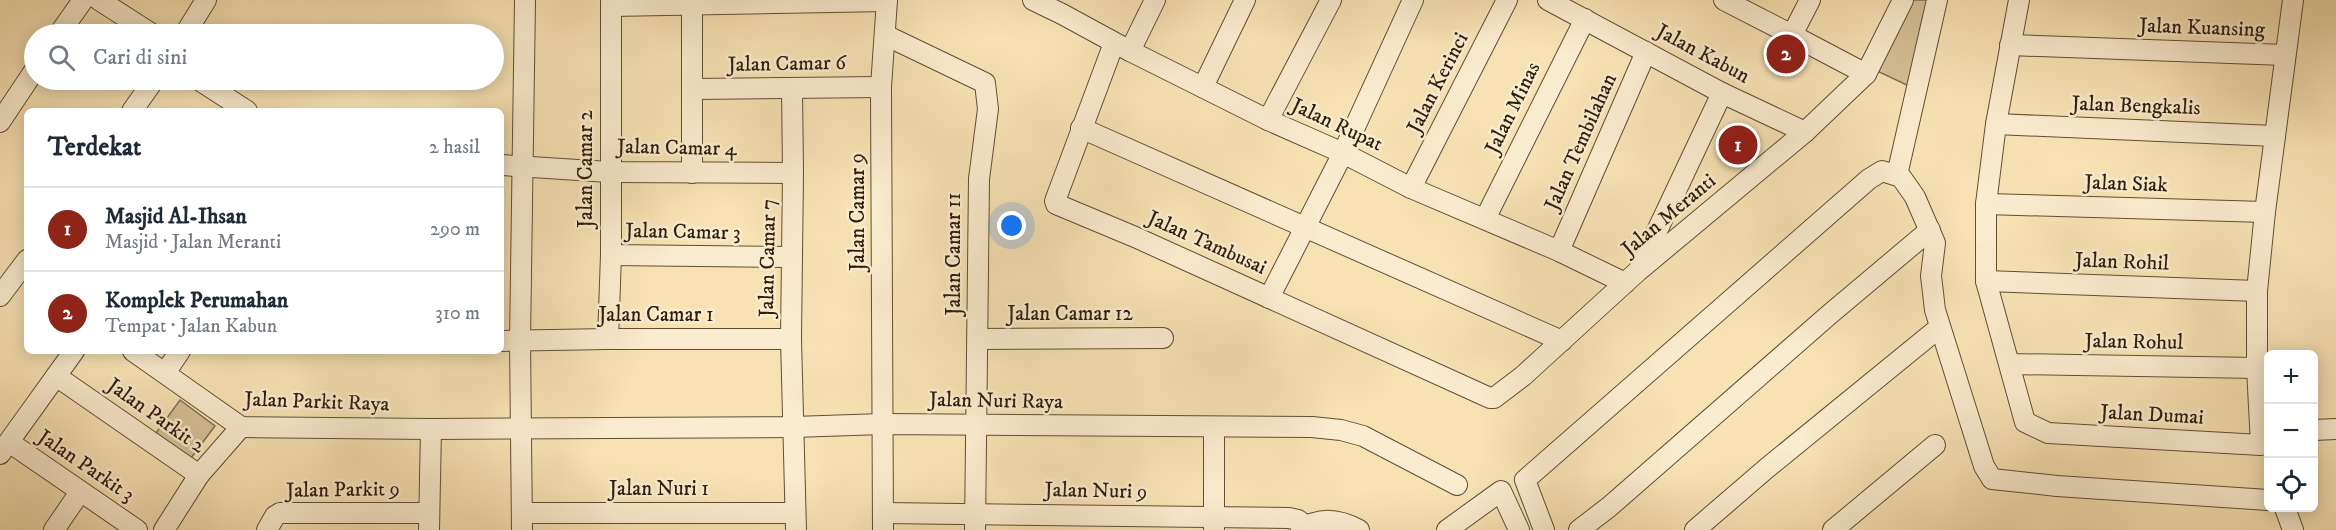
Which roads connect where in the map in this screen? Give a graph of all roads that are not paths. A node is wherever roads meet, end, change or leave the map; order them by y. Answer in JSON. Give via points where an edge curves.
{"nodes":[{"id":1,"x":83,"y":0,"type":"edge"},
{"id":2,"x":99,"y":0,"type":"edge"},
{"id":3,"x":206,"y":0,"type":"edge"},
{"id":4,"x":525,"y":0,"type":"edge"},
{"id":5,"x":887,"y":0,"type":"edge"},
{"id":6,"x":1033,"y":0,"type":"edge"},
{"id":7,"x":1155,"y":0,"type":"edge"},
{"id":8,"x":1245,"y":0,"type":"edge"},
{"id":9,"x":1331,"y":0,"type":"edge"},
{"id":10,"x":1413,"y":0,"type":"edge"},
{"id":11,"x":1507,"y":0,"type":"edge"},
{"id":12,"x":1548,"y":0,"type":"edge"},
{"id":13,"x":1810,"y":0,"type":"edge"},
{"id":14,"x":1903,"y":0,"type":"edge"},
{"id":15,"x":1937,"y":0,"type":"edge"},
{"id":16,"x":2019,"y":0,"type":"edge"},
{"id":17,"x":2293,"y":0,"type":"edge"},
{"id":18,"x":1726,"y":1,"type":"edge"},
{"id":19,"x":611,"y":3,"type":"edge"},
{"id":20,"x":692,"y":6,"type":"junction"},
{"id":21,"x":1065,"y":7,"type":"edge"},
{"id":22,"x":1585,"y":19,"type":"junction"},
{"id":23,"x":66,"y":24,"type":"edge"},
{"id":24,"x":136,"y":24,"type":"edge"},
{"id":25,"x":190,"y":24,"type":"edge"},
{"id":26,"x":885,"y":35,"type":"junction"},
{"id":27,"x":1792,"y":35,"type":"junction"},
{"id":28,"x":2010,"y":45,"type":"junction"},
{"id":29,"x":1122,"y":47,"type":"junction"},
{"id":30,"x":1647,"y":52,"type":"junction"},
{"id":31,"x":2285,"y":55,"type":"junction"},
{"id":32,"x":1866,"y":74,"type":"junction"},
{"id":33,"x":24,"y":86,"type":"edge"},
{"id":34,"x":881,"y":87,"type":"junction"},
{"id":35,"x":1203,"y":87,"type":"junction"},
{"id":36,"x":692,"y":89,"type":"junction"},
{"id":37,"x":792,"y":89,"type":"junction"},
{"id":38,"x":147,"y":90,"type":"edge"},
{"id":39,"x":214,"y":90,"type":"edge"},
{"id":40,"x":1722,"y":93,"type":"junction"},
{"id":41,"x":134,"y":108,"type":"edge"},
{"id":42,"x":241,"y":108,"type":"edge"},
{"id":43,"x":1268,"y":120,"type":"junction"},
{"id":44,"x":0,"y":122,"type":"edge"},
{"id":45,"x":1996,"y":124,"type":"junction"},
{"id":46,"x":1081,"y":128,"type":"junction"},
{"id":47,"x":1805,"y":132,"type":"junction"},
{"id":48,"x":2275,"y":136,"type":"junction"},
{"id":49,"x":1343,"y":153,"type":"junction"},
{"id":50,"x":504,"y":165,"type":"edge"},
{"id":51,"x":523,"y":165,"type":"junction"},
{"id":52,"x":609,"y":172,"type":"junction"},
{"id":53,"x":692,"y":173,"type":"junction"},
{"id":54,"x":794,"y":173,"type":"junction"},
{"id":55,"x":1897,"y":175,"type":"junction"},
{"id":56,"x":1411,"y":188,"type":"junction"},
{"id":57,"x":1986,"y":204,"type":"junction"},
{"id":58,"x":2265,"y":212,"type":"junction"},
{"id":59,"x":1485,"y":219,"type":"junction"},
{"id":60,"x":1307,"y":226,"type":"junction"},
{"id":61,"x":1930,"y":230,"type":"junction"},
{"id":62,"x":1559,"y":251,"type":"junction"},
{"id":63,"x":611,"y":255,"type":"junction"},
{"id":64,"x":791,"y":257,"type":"junction"},
{"id":65,"x":24,"y":270,"type":"edge"},
{"id":66,"x":1632,"y":277,"type":"junction"},
{"id":67,"x":1986,"y":281,"type":"junction"},
{"id":68,"x":2257,"y":291,"type":"junction"},
{"id":69,"x":0,"y":296,"type":"edge"},
{"id":70,"x":1269,"y":298,"type":"junction"},
{"id":71,"x":1940,"y":327,"type":"junction"},
{"id":72,"x":1163,"y":338,"type":"dead end"},
{"id":73,"x":608,"y":339,"type":"junction"},
{"id":74,"x":791,"y":339,"type":"junction"},
{"id":75,"x":978,"y":339,"type":"junction"},
{"id":76,"x":511,"y":341,"type":"edge"},
{"id":77,"x":1562,"y":341,"type":"junction"},
{"id":78,"x":72,"y":354,"type":"edge"},
{"id":79,"x":137,"y":354,"type":"edge"},
{"id":80,"x":178,"y":354,"type":"edge"},
{"id":81,"x":2010,"y":364,"type":"junction"},
{"id":82,"x":2257,"y":368,"type":"junction"},
{"id":83,"x":165,"y":373,"type":"junction"},
{"id":84,"x":56,"y":376,"type":"junction"},
{"id":85,"x":1494,"y":398,"type":"joint"},
{"id":86,"x":882,"y":424,"type":"junction"},
{"id":87,"x":975,"y":426,"type":"junction"},
{"id":88,"x":241,"y":427,"type":"junction"},
{"id":89,"x":1214,"y":427,"type":"junction"},
{"id":90,"x":522,"y":428,"type":"junction"},
{"id":91,"x":794,"y":428,"type":"junction"},
{"id":92,"x":431,"y":429,"type":"junction"},
{"id":93,"x":2336,"y":429,"type":"edge"},
{"id":94,"x":2318,"y":430,"type":"edge"},
{"id":95,"x":1935,"y":445,"type":"dead end"},
{"id":96,"x":4,"y":448,"type":"edge"},
{"id":97,"x":199,"y":475,"type":"junction"},
{"id":98,"x":1457,"y":485,"type":"dead end"},
{"id":99,"x":80,"y":492,"type":"junction"},
{"id":100,"x":2264,"y":500,"type":"edge"},
{"id":101,"x":2287,"y":512,"type":"edge"},
{"id":102,"x":348,"y":521,"type":"edge"},
{"id":103,"x":429,"y":521,"type":"edge"},
{"id":104,"x":522,"y":521,"type":"edge"},
{"id":105,"x":796,"y":521,"type":"edge"},
{"id":106,"x":611,"y":522,"type":"edge"},
{"id":107,"x":883,"y":522,"type":"edge"},
{"id":108,"x":975,"y":522,"type":"edge"},
{"id":109,"x":1214,"y":523,"type":"edge"},
{"id":110,"x":1303,"y":528,"type":"edge"},
{"id":111,"x":54,"y":530,"type":"edge"},
{"id":112,"x":137,"y":530,"type":"edge"},
{"id":113,"x":164,"y":530,"type":"edge"},
{"id":114,"x":267,"y":530,"type":"edge"},
{"id":115,"x":1359,"y":530,"type":"edge"},
{"id":116,"x":1447,"y":530,"type":"edge"},
{"id":117,"x":1519,"y":530,"type":"edge"},
{"id":118,"x":1544,"y":530,"type":"edge"},
{"id":119,"x":1579,"y":530,"type":"edge"},
{"id":120,"x":1695,"y":530,"type":"edge"},
{"id":121,"x":1833,"y":530,"type":"edge"},
{"id":122,"x":2293,"y":530,"type":"edge"}],
"edges":[{"from":1,"to":23,"type":"street"},
{"from":2,"to":24,"type":"street"},
{"from":3,"to":25,"type":"street"},
{"from":4,"to":51,"type":"street"},
{"from":5,"to":20,"type":"street"},
{"from":5,"to":26,"type":"street","name":"Jalan Camar 9"},
{"from":6,"to":21,"type":"street","name":"Jalan Rupat"},
{"from":7,"to":29,"type":"street","name":"Jalan Tambusai"},
{"from":8,"to":35,"type":"street"},
{"from":9,"to":43,"type":"street"},
{"from":10,"to":49,"type":"street"},
{"from":11,"to":56,"type":"street","name":"Jalan Kerinci"},
{"from":12,"to":22,"type":"street","name":"Jalan Kabun"},
{"from":13,"to":27,"type":"street"},
{"from":14,"to":32,"type":"street","name":"Jalan Meranti"},
{"from":15,"to":55,"type":"street"},
{"from":16,"to":28,"type":"street","name":"Jalan Dumai"},
{"from":17,"to":31,"type":"street","name":"Jalan Dumai"},
{"from":18,"to":27,"type":"street"},
{"from":19,"to":20,"type":"street"},
{"from":19,"to":52,"type":"street","name":"Jalan Camar 2"},
{"from":20,"to":36,"type":"street"},
{"from":21,"to":29,"type":"street","name":"Jalan Rupat"},
{"from":22,"to":30,"type":"street","name":"Jalan Kabun"},
{"from":22,"to":59,"type":"street","name":"Jalan Minas"},
{"from":26,"to":34,"type":"street","name":"Jalan Camar 9"},
{"from":26,"to":75,"type":"street","name":"Jalan Camar 11","via":[[985,83],[988,109],[979,179]]},
{"from":27,"to":32,"type":"street"},
{"from":28,"to":31,"type":"street","name":"Jalan Kuansing"},
{"from":28,"to":45,"type":"street","name":"Jalan Dumai"},
{"from":29,"to":35,"type":"street","name":"Jalan Rupat"},
{"from":29,"to":46,"type":"street","name":"Jalan Tambusai"},
{"from":30,"to":40,"type":"street","name":"Jalan Kabun"},
{"from":30,"to":62,"type":"street","name":"Jalan Tembilahan"},
{"from":31,"to":48,"type":"street","name":"Jalan Dumai"},
{"from":32,"to":47,"type":"street","name":"Jalan Meranti"},
{"from":33,"to":44,"type":"street"},
{"from":34,"to":37,"type":"street","name":"Jalan Camar 6"},
{"from":34,"to":86,"type":"street","name":"Jalan Camar 9"},
{"from":35,"to":43,"type":"street","name":"Jalan Rupat"},
{"from":36,"to":37,"type":"street","name":"Jalan Camar 6"},
{"from":36,"to":53,"type":"street"},
{"from":37,"to":54,"type":"street","name":"Jalan Camar 7"},
{"from":38,"to":41,"type":"street"},
{"from":39,"to":42,"type":"street"},
{"from":40,"to":47,"type":"street","name":"Jalan Kabun"},
{"from":40,"to":66,"type":"street"},
{"from":43,"to":49,"type":"street","name":"Jalan Rupat"},
{"from":45,"to":48,"type":"street","name":"Jalan Bengkalis"},
{"from":45,"to":57,"type":"street","name":"Jalan Dumai"},
{"from":46,"to":60,"type":"street"},
{"from":46,"to":70,"type":"street","name":"Jalan Tambusai","via":[[1056,204]]},
{"from":47,"to":66,"type":"street","name":"Jalan Meranti"},
{"from":48,"to":58,"type":"street","name":"Jalan Dumai"},
{"from":49,"to":56,"type":"street","name":"Jalan Rupat"},
{"from":49,"to":60,"type":"street"},
{"from":50,"to":51,"type":"street","name":"Jalan Camar 4"},
{"from":51,"to":52,"type":"street","name":"Jalan Camar 4"},
{"from":51,"to":76,"type":"street"},
{"from":52,"to":53,"type":"street","name":"Jalan Camar 4"},
{"from":52,"to":63,"type":"street","name":"Jalan Camar 2"},
{"from":53,"to":54,"type":"street","name":"Jalan Camar 4"},
{"from":54,"to":64,"type":"street","name":"Jalan Camar 7"},
{"from":55,"to":61,"type":"street","via":[[1915,197]]},
{"from":55,"to":118,"type":"street","via":[[1882,171],[1869,179],[1525,480]]},
{"from":56,"to":59,"type":"street","name":"Jalan Rupat"},
{"from":57,"to":58,"type":"street","name":"Jalan Siak"},
{"from":57,"to":67,"type":"street","name":"Jalan Dumai"},
{"from":58,"to":68,"type":"street","name":"Jalan Dumai"},
{"from":59,"to":62,"type":"street","name":"Jalan Rupat"},
{"from":60,"to":70,"type":"street"},
{"from":60,"to":77,"type":"street"},
{"from":61,"to":71,"type":"street","via":[[1935,243],[1931,276]]},
{"from":61,"to":119,"type":"street"},
{"from":62,"to":66,"type":"street","name":"Jalan Rupat"},
{"from":63,"to":64,"type":"street","name":"Jalan Camar 3"},
{"from":63,"to":73,"type":"street","name":"Jalan Camar 2"},
{"from":64,"to":74,"type":"street","name":"Jalan Camar 7"},
{"from":65,"to":69,"type":"street"},
{"from":66,"to":77,"type":"street","name":"Jalan Meranti"},
{"from":67,"to":68,"type":"street","name":"Jalan Rohil"},
{"from":67,"to":81,"type":"street","name":"Jalan Dumai"},
{"from":68,"to":82,"type":"street","name":"Jalan Dumai"},
{"from":70,"to":85,"type":"street","name":"Jalan Tambusai"},
{"from":71,"to":100,"type":"street","via":[[1984,466],[1992,479]]},
{"from":71,"to":120,"type":"street"},
{"from":72,"to":75,"type":"street","name":"Jalan Camar 12"},
{"from":73,"to":74,"type":"street","name":"Jalan Camar 1"},
{"from":73,"to":76,"type":"street","name":"Jalan Camar 1"},
{"from":74,"to":91,"type":"street","name":"Jalan Camar 7"},
{"from":75,"to":87,"type":"street","name":"Jalan Camar 11"},
{"from":76,"to":90,"type":"street"},
{"from":77,"to":85,"type":"street","name":"Jalan Meranti"},
{"from":78,"to":84,"type":"street"},
{"from":79,"to":83,"type":"street","name":"Jalan Parkit Raya"},
{"from":80,"to":83,"type":"street"},
{"from":81,"to":82,"type":"street","name":"Jalan Rohul"},
{"from":81,"to":82,"type":"street","name":"Jalan Dumai","via":[[2025,422],[2048,433],[2261,446]]},
{"from":83,"to":88,"type":"street","name":"Jalan Parkit Raya"},
{"from":84,"to":96,"type":"street"},
{"from":84,"to":97,"type":"street","name":"Jalan Parkit 2"},
{"from":86,"to":87,"type":"street","name":"Jalan Nuri Raya"},
{"from":86,"to":91,"type":"street","name":"Jalan Nuri Raya"},
{"from":86,"to":107,"type":"street","name":"Jalan Camar 9"},
{"from":87,"to":89,"type":"street","name":"Jalan Nuri Raya"},
{"from":87,"to":108,"type":"street","name":"Jalan Camar 11"},
{"from":88,"to":92,"type":"street","name":"Jalan Parkit Raya"},
{"from":88,"to":97,"type":"street"},
{"from":89,"to":98,"type":"street","name":"Jalan Nuri Raya","via":[[1341,430],[1363,436]]},
{"from":89,"to":109,"type":"street"},
{"from":90,"to":91,"type":"street","name":"Jalan Nuri Raya"},
{"from":90,"to":92,"type":"street","name":"Jalan Parkit Raya"},
{"from":90,"to":104,"type":"street"},
{"from":91,"to":105,"type":"street","name":"Jalan Camar 7"},
{"from":92,"to":103,"type":"street"},
{"from":93,"to":94,"type":"street"},
{"from":95,"to":121,"type":"street"},
{"from":96,"to":99,"type":"street","name":"Jalan Parkit 3"},
{"from":97,"to":113,"type":"street"},
{"from":99,"to":111,"type":"street"},
{"from":99,"to":112,"type":"street","name":"Jalan Parkit 3"},
{"from":101,"to":122,"type":"street"},
{"from":102,"to":103,"type":"street","name":"Jalan Parkit 9"},
{"from":102,"to":114,"type":"street","name":"Jalan Parkit 9","via":[[280,513]]},
{"from":104,"to":106,"type":"street","name":"Jalan Nuri 1"},
{"from":105,"to":106,"type":"street","name":"Jalan Nuri 1"},
{"from":107,"to":108,"type":"street","name":"Jalan Nuri 9"},
{"from":108,"to":109,"type":"street","name":"Jalan Nuri 9"},
{"from":109,"to":110,"type":"street","name":"Jalan Nuri 9","via":[[1289,518],[1298,520]]},
{"from":110,"to":115,"type":"street","via":[[1314,521],[1331,520]]},
{"from":116,"to":117,"type":"street","via":[[1501,491]]}]}
